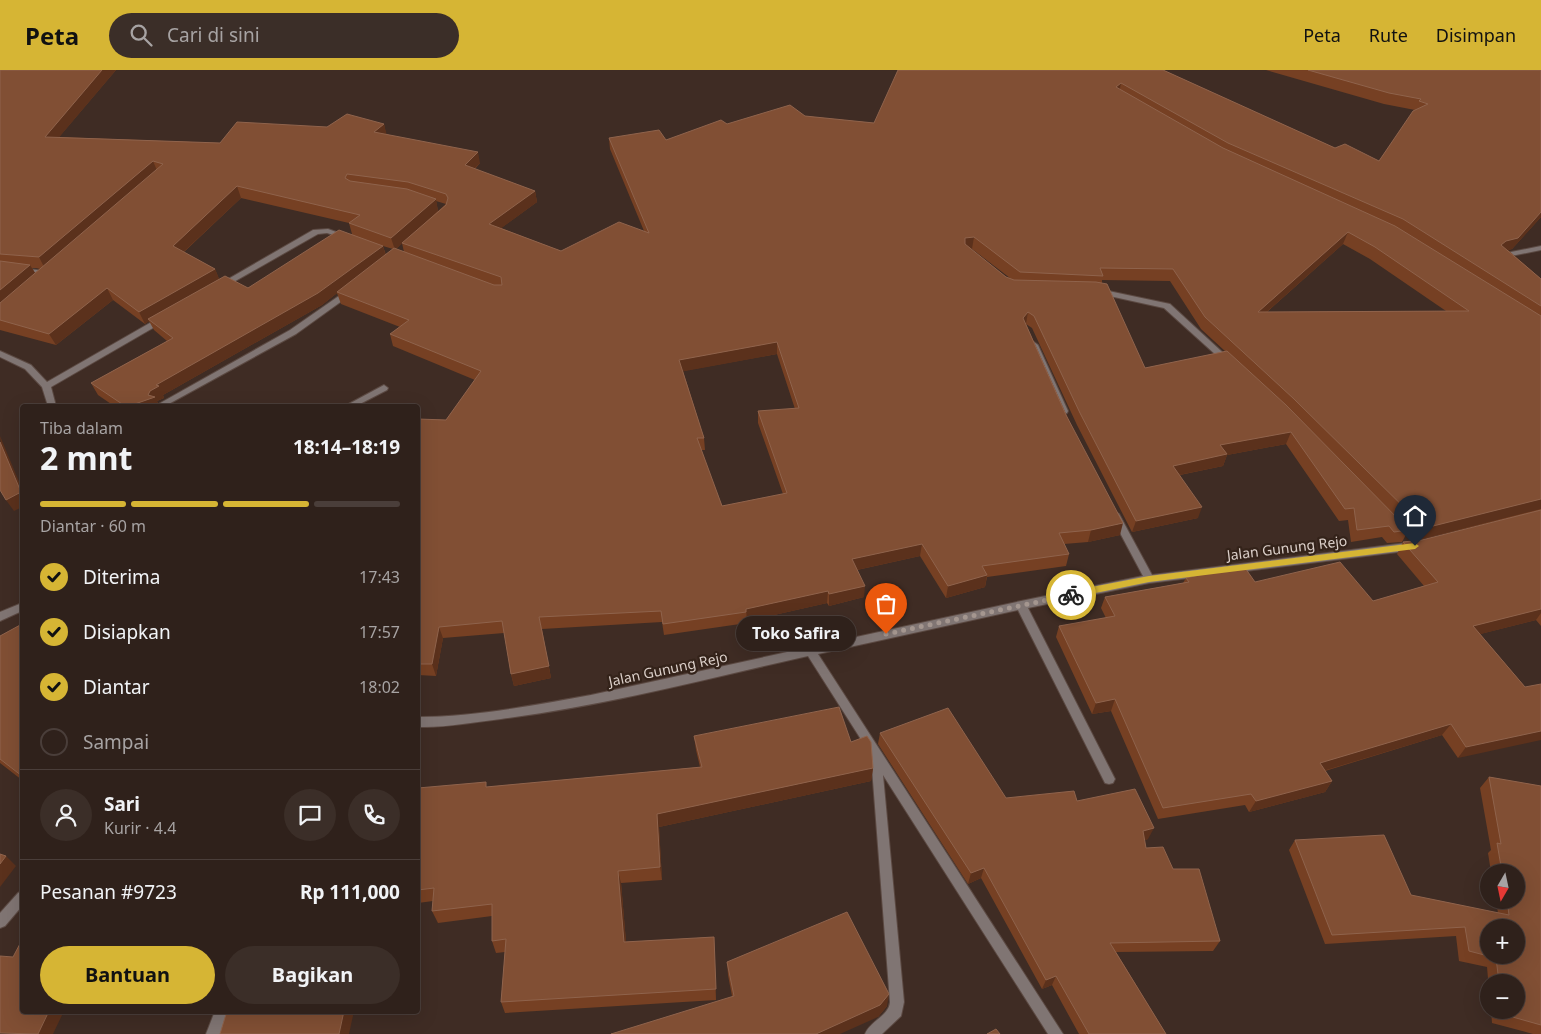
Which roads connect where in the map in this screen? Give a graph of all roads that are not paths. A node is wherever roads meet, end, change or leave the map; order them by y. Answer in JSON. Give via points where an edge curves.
{"nodes":[{"id":1,"x":354,"y":240,"type":"edge"},
{"id":2,"x":1541,"y":248,"type":"edge"},
{"id":3,"x":1501,"y":256,"type":"edge"},
{"id":4,"x":54,"y":267,"type":"edge"},
{"id":5,"x":0,"y":268,"type":"edge"},
{"id":6,"x":355,"y":289,"type":"edge"},
{"id":7,"x":1086,"y":290,"type":"edge"},
{"id":8,"x":209,"y":292,"type":"edge"},
{"id":9,"x":166,"y":317,"type":"edge"},
{"id":10,"x":1030,"y":336,"type":"edge"},
{"id":11,"x":0,"y":354,"type":"edge"},
{"id":12,"x":1236,"y":369,"type":"edge"},
{"id":13,"x":46,"y":386,"type":"junction"},
{"id":14,"x":384,"y":388,"type":"dead end"},
{"id":15,"x":51,"y":404,"type":"edge"},
{"id":16,"x":163,"y":404,"type":"edge"},
{"id":17,"x":353,"y":404,"type":"edge"},
{"id":18,"x":1067,"y":419,"type":"edge"},
{"id":19,"x":1109,"y":503,"type":"edge"},
{"id":20,"x":1416,"y":543,"type":"edge"},
{"id":21,"x":1149,"y":579,"type":"junction"},
{"id":22,"x":1021,"y":604,"type":"junction"},
{"id":23,"x":20,"y":607,"type":"edge"},
{"id":24,"x":0,"y":617,"type":"edge"},
{"id":25,"x":810,"y":652,"type":"junction"},
{"id":26,"x":420,"y":722,"type":"edge"},
{"id":27,"x":876,"y":753,"type":"junction"},
{"id":28,"x":1109,"y":779,"type":"dead end"},
{"id":29,"x":20,"y":899,"type":"edge"},
{"id":30,"x":0,"y":922,"type":"edge"},
{"id":31,"x":221,"y":1014,"type":"edge"},
{"id":32,"x":213,"y":1034,"type":"edge"},
{"id":33,"x":872,"y":1034,"type":"edge"},
{"id":34,"x":1056,"y":1034,"type":"edge"}],
"edges":[{"from":1,"to":8,"type":"street","via":[[328,231],[316,232]]},
{"from":2,"to":3,"type":"street"},
{"from":4,"to":5,"type":"street","via":[[43,276]]},
{"from":6,"to":16,"type":"street","via":[[293,332]]},
{"from":7,"to":12,"type":"street","via":[[1167,306]]},
{"from":9,"to":13,"type":"street"},
{"from":10,"to":18,"type":"street"},
{"from":11,"to":13,"type":"street","via":[[28,367]]},
{"from":13,"to":15,"type":"street"},
{"from":14,"to":17,"type":"street"},
{"from":19,"to":21,"type":"street"},
{"from":20,"to":21,"type":"street","name":"Jalan Gunung Rejo"},
{"from":21,"to":22,"type":"street","name":"Jalan Gunung Rejo"},
{"from":22,"to":25,"type":"street","name":"Jalan Gunung Rejo"},
{"from":22,"to":28,"type":"street"},
{"from":23,"to":24,"type":"street"},
{"from":25,"to":26,"type":"street","name":"Jalan Gunung Rejo","via":[[591,700],[519,712]]},
{"from":25,"to":27,"type":"street"},
{"from":27,"to":33,"type":"street","via":[[897,1002],[896,1011]]},
{"from":27,"to":34,"type":"street"},
{"from":29,"to":30,"type":"street"},
{"from":31,"to":32,"type":"street"}]}
